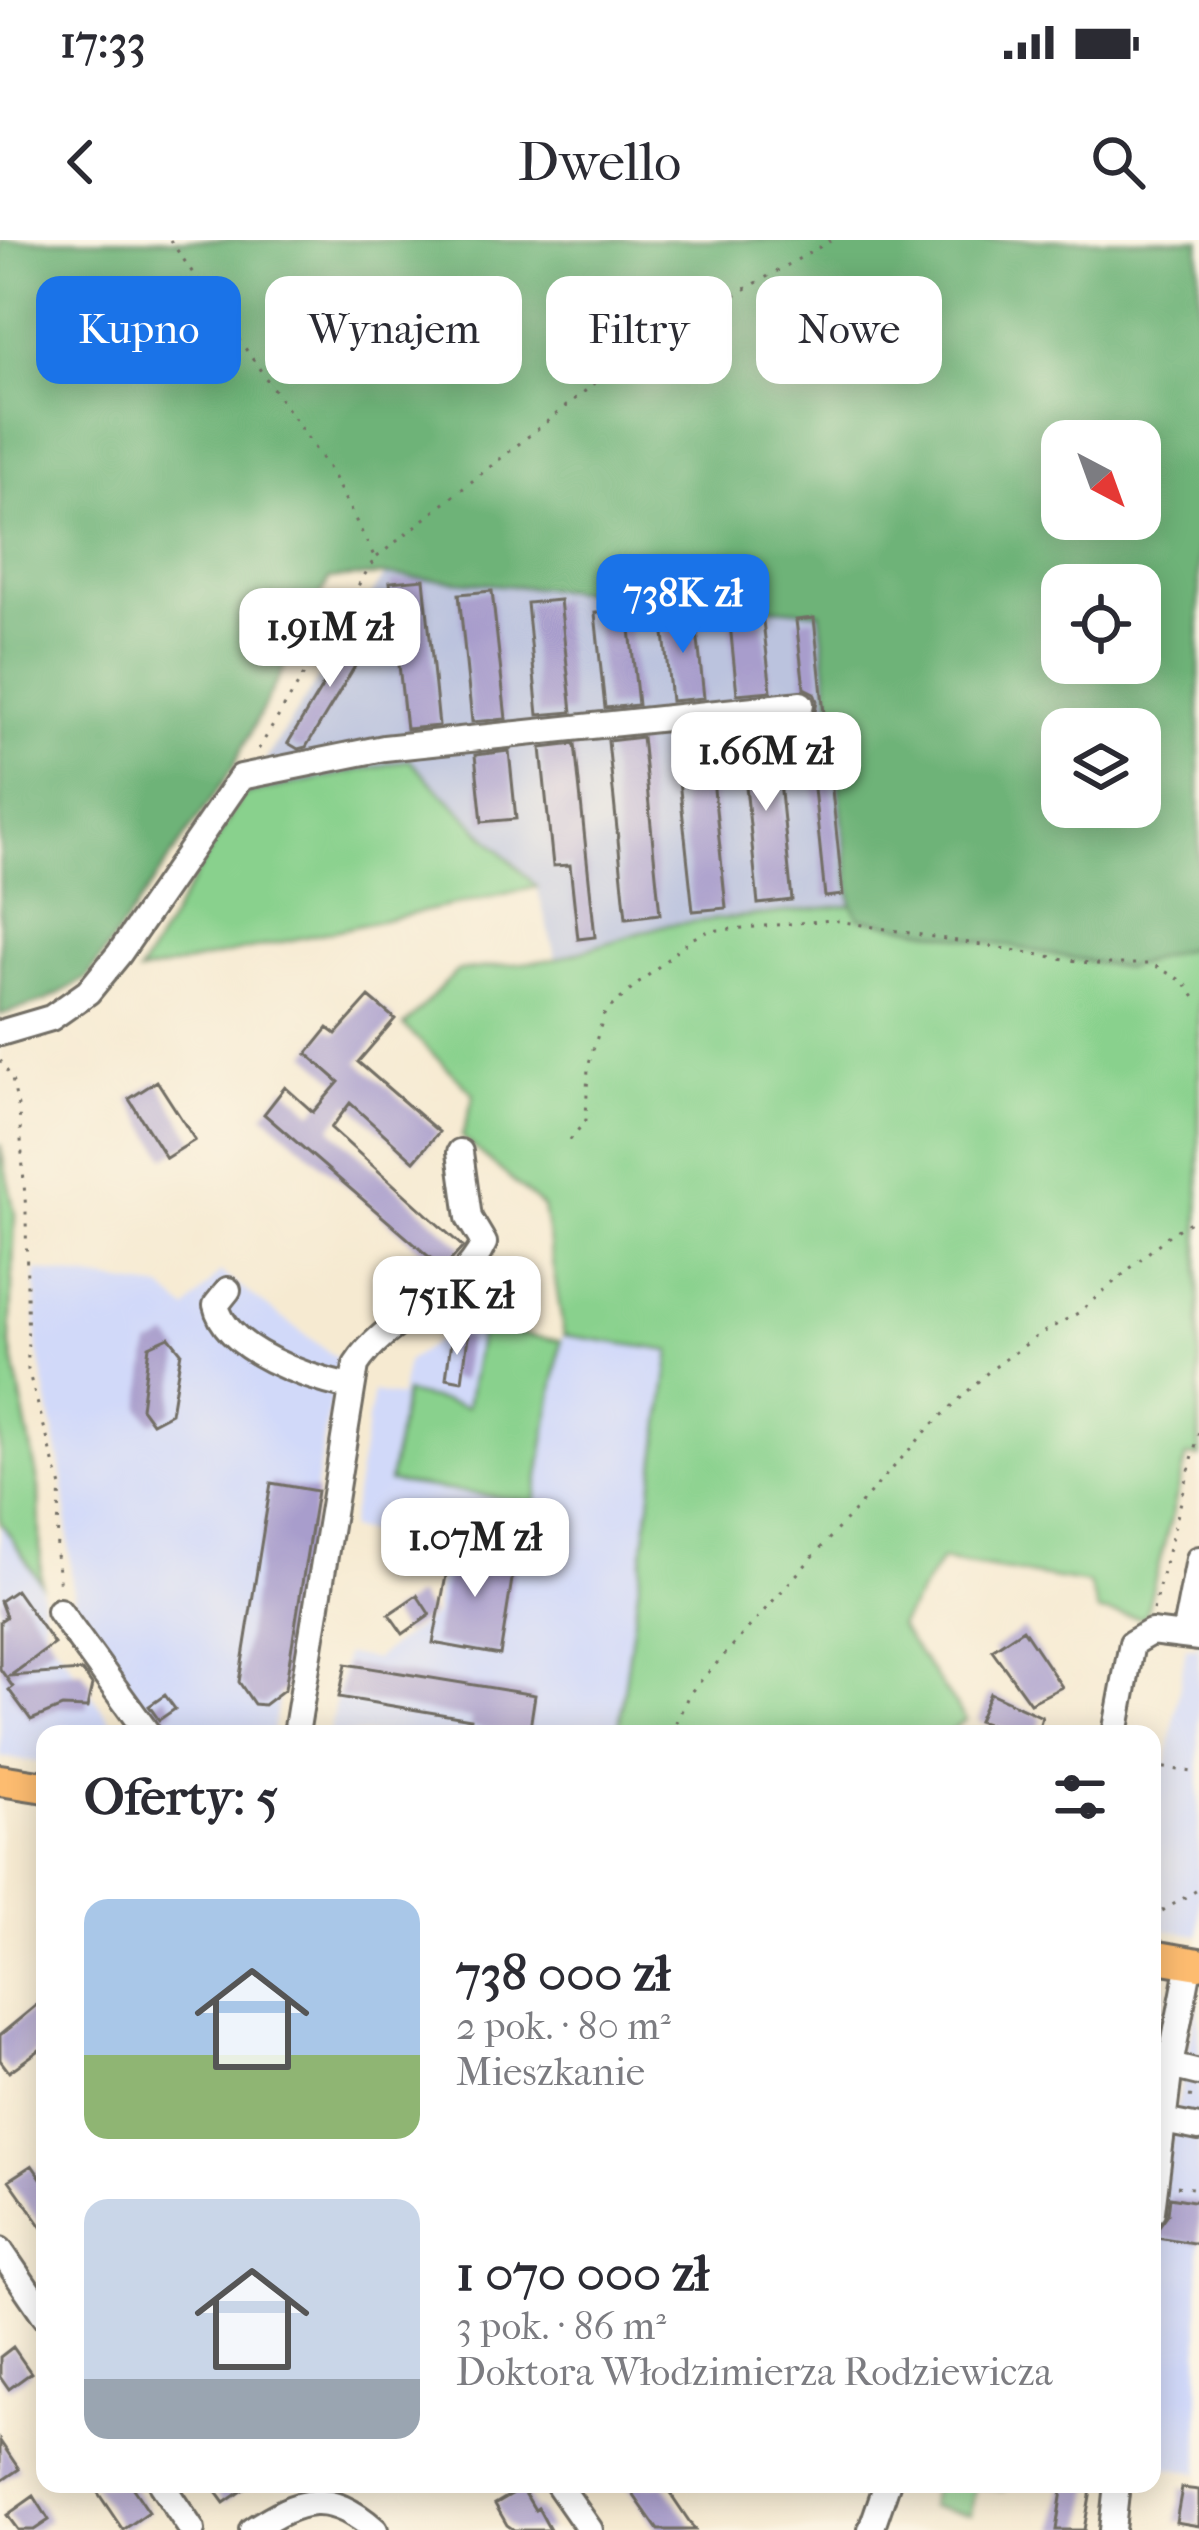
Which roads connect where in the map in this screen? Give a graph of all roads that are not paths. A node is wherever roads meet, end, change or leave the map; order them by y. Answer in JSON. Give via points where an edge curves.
{"nodes":[{"id":1,"x":801,"y":704,"type":"dead end"},
{"id":2,"x":0,"y":1033,"type":"edge"},
{"id":3,"x":460,"y":1152,"type":"dead end"},
{"id":4,"x":228,"y":1290,"type":"dead end"},
{"id":5,"x":349,"y":1387,"type":"junction"},
{"id":6,"x":1199,"y":1559,"type":"edge"},
{"id":7,"x":59,"y":1611,"type":"road end"},
{"id":8,"x":1192,"y":1637,"type":"edge"},
{"id":9,"x":141,"y":1725,"type":"edge"},
{"id":10,"x":297,"y":1725,"type":"edge"},
{"id":11,"x":1117,"y":1725,"type":"edge"},
{"id":12,"x":0,"y":1780,"type":"edge"},
{"id":13,"x":36,"y":1786,"type":"edge"},
{"id":14,"x":1161,"y":1958,"type":"edge"},
{"id":15,"x":1194,"y":1963,"type":"edge"},
{"id":16,"x":1170,"y":2066,"type":"junction"},
{"id":17,"x":1199,"y":2073,"type":"edge"},
{"id":18,"x":1163,"y":2121,"type":"junction"},
{"id":19,"x":1199,"y":2128,"type":"edge"},
{"id":20,"x":1161,"y":2137,"type":"edge"},
{"id":21,"x":0,"y":2250,"type":"edge"},
{"id":22,"x":36,"y":2303,"type":"edge"},
{"id":23,"x":167,"y":2493,"type":"edge"},
{"id":24,"x":564,"y":2493,"type":"edge"},
{"id":25,"x":884,"y":2493,"type":"edge"},
{"id":26,"x":1117,"y":2493,"type":"edge"},
{"id":27,"x":192,"y":2530,"type":"edge"},
{"id":28,"x":252,"y":2530,"type":"edge"},
{"id":29,"x":374,"y":2530,"type":"edge"},
{"id":30,"x":590,"y":2530,"type":"edge"},
{"id":31,"x":871,"y":2530,"type":"edge"},
{"id":32,"x":1112,"y":2530,"type":"edge"}],
"edges":[{"from":1,"to":2,"type":"street","via":[[384,748],[241,777],[88,992],[51,1018]]},
{"from":3,"to":5,"type":"street","via":[[469,1218],[484,1243],[474,1264],[366,1351]]},
{"from":4,"to":5,"type":"street","via":[[218,1314],[252,1348],[297,1373]]},
{"from":5,"to":10,"type":"street"},
{"from":6,"to":8,"type":"street"},
{"from":7,"to":9,"type":"street"},
{"from":8,"to":11,"type":"street","via":[[1151,1632],[1132,1643]]},
{"from":12,"to":13,"type":"main road"},
{"from":14,"to":15,"type":"main road"},
{"from":15,"to":16,"type":"street"},
{"from":16,"to":17,"type":"street"},
{"from":16,"to":18,"type":"street"},
{"from":18,"to":19,"type":"street"},
{"from":18,"to":20,"type":"street"},
{"from":21,"to":22,"type":"street"},
{"from":23,"to":27,"type":"street"},
{"from":24,"to":30,"type":"street"},
{"from":25,"to":31,"type":"street"},
{"from":26,"to":32,"type":"street"},
{"from":28,"to":29,"type":"street","via":[[311,2502],[344,2506]]}]}
